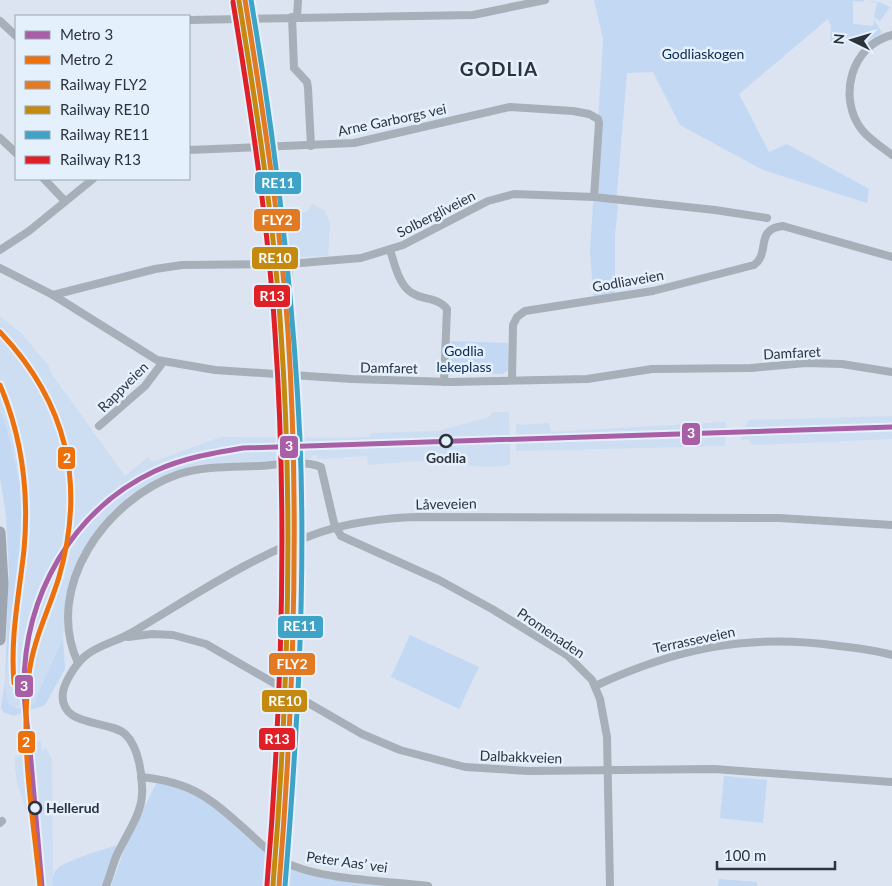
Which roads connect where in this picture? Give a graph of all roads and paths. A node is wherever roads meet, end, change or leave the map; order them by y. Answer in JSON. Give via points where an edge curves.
{"nodes":[{"id":1,"x":298,"y":0,"type":"edge"},
{"id":2,"x":545,"y":0,"type":"edge"},
{"id":3,"x":295,"y":17,"type":"junction"},
{"id":4,"x":190,"y":20,"type":"edge"},
{"id":5,"x":0,"y":21,"type":"edge"},
{"id":6,"x":15,"y":35,"type":"edge"},
{"id":7,"x":892,"y":35,"type":"edge"},
{"id":8,"x":0,"y":138,"type":"edge"},
{"id":9,"x":311,"y":146,"type":"junction"},
{"id":10,"x":190,"y":150,"type":"edge"},
{"id":11,"x":15,"y":152,"type":"edge"},
{"id":12,"x":892,"y":154,"type":"edge"},
{"id":13,"x":45,"y":180,"type":"edge"},
{"id":14,"x":92,"y":180,"type":"edge"},
{"id":15,"x":594,"y":197,"type":"junction"},
{"id":16,"x":65,"y":201,"type":"junction"},
{"id":17,"x":767,"y":218,"type":"dead end"},
{"id":18,"x":0,"y":250,"type":"edge"},
{"id":19,"x":390,"y":250,"type":"junction"},
{"id":20,"x":892,"y":258,"type":"edge"},
{"id":21,"x":289,"y":264,"type":"junction"},
{"id":22,"x":0,"y":268,"type":"edge"},
{"id":23,"x":53,"y":295,"type":"junction"},
{"id":24,"x":163,"y":362,"type":"junction"},
{"id":25,"x":892,"y":372,"type":"edge"},
{"id":26,"x":285,"y":375,"type":"junction"},
{"id":27,"x":512,"y":380,"type":"junction"},
{"id":28,"x":444,"y":382,"type":"junction"},
{"id":29,"x":99,"y":426,"type":"dead end"},
{"id":30,"x":892,"y":525,"type":"edge"},
{"id":31,"x":336,"y":528,"type":"junction"},
{"id":32,"x":0,"y":532,"type":"edge"},
{"id":33,"x":121,"y":638,"type":"junction"},
{"id":34,"x":0,"y":640,"type":"edge"},
{"id":35,"x":892,"y":655,"type":"edge"},
{"id":36,"x":78,"y":663,"type":"junction"},
{"id":37,"x":595,"y":686,"type":"junction"},
{"id":38,"x":607,"y":771,"type":"junction"},
{"id":39,"x":141,"y":777,"type":"junction"},
{"id":40,"x":892,"y":782,"type":"edge"},
{"id":41,"x":106,"y":886,"type":"edge"},
{"id":42,"x":428,"y":886,"type":"edge"},
{"id":43,"x":610,"y":886,"type":"edge"}],
"edges":[{"from":1,"to":3,"type":"street"},
{"from":2,"to":3,"type":"street","via":[[478,14]]},
{"from":3,"to":4,"type":"street"},
{"from":3,"to":9,"type":"street","via":[[294,68],[307,82]]},
{"from":5,"to":6,"type":"street"},
{"from":7,"to":12,"type":"street","via":[[875,44],[860,59],[850,79],[849,100],[861,129]]},
{"from":8,"to":11,"type":"street"},
{"from":9,"to":10,"type":"street","name":"Arne Garborgs vei"},
{"from":9,"to":15,"type":"street","name":"Arne Garborgs vei","via":[[378,138],[510,107],[573,111],[598,119]]},
{"from":13,"to":16,"type":"street"},
{"from":14,"to":16,"type":"street"},
{"from":15,"to":17,"type":"street","name":"Solbergliveien"},
{"from":15,"to":19,"type":"street","name":"Solbergliveien","via":[[503,196]]},
{"from":16,"to":18,"type":"street","via":[[29,232]]},
{"from":19,"to":21,"type":"street","name":"Solbergliveien","via":[[361,258]]},
{"from":19,"to":28,"type":"street","via":[[409,292],[442,303],[447,308]]},
{"from":20,"to":27,"type":"street","name":"Godliaveien","via":[[774,226],[768,232],[761,258],[748,267],[653,291],[525,311],[513,325]]},
{"from":21,"to":23,"type":"street","name":"Solbergliveien","via":[[200,264],[155,269]]},
{"from":21,"to":26,"type":"street"},
{"from":22,"to":23,"type":"street","name":"Damfaret"},
{"from":23,"to":24,"type":"street","name":"Damfaret"},
{"from":24,"to":26,"type":"street","name":"Damfaret"},
{"from":24,"to":29,"type":"street","name":"Rappveien","via":[[144,386]]},
{"from":25,"to":27,"type":"street","name":"Damfaret","via":[[842,364],[806,363],[751,368],[652,368],[603,378]]},
{"from":26,"to":28,"type":"street","name":"Damfaret"},
{"from":27,"to":28,"type":"street","name":"Damfaret"},
{"from":30,"to":31,"type":"street","name":"Låveveien","via":[[779,518],[437,516],[382,520]]},
{"from":31,"to":33,"type":"street","name":"Låveveien","via":[[268,553]]},
{"from":31,"to":36,"type":"street","via":[[323,470],[317,465],[204,469],[179,474],[148,489],[110,518],[77,572],[68,627]]},
{"from":31,"to":37,"type":"street","name":"Promenaden","via":[[344,538],[439,580],[492,609],[567,656]]},
{"from":32,"to":34,"type":"main road"},
{"from":33,"to":36,"type":"street","name":"Låveveien"},
{"from":33,"to":38,"type":"street","name":"Dalbakkveien","via":[[173,635],[206,644],[362,734],[434,760],[499,771]]},
{"from":35,"to":37,"type":"street","name":"Terrasseveien","via":[[802,641],[738,642],[657,660]]},
{"from":36,"to":39,"type":"street","name":"Låveveien","via":[[64,690],[63,703],[81,720],[115,729],[126,736],[135,750]]},
{"from":37,"to":38,"type":"street","name":"Promenaden","via":[[604,717]]},
{"from":38,"to":40,"type":"street","name":"Dalbakkveien","via":[[714,769]]},
{"from":38,"to":43,"type":"street","name":"Promenaden"},
{"from":39,"to":41,"type":"street","via":[[140,806]]},
{"from":39,"to":42,"type":"street","name":"Peter Aas’ vei","via":[[173,781],[203,794],[272,853],[298,868]]}]}
